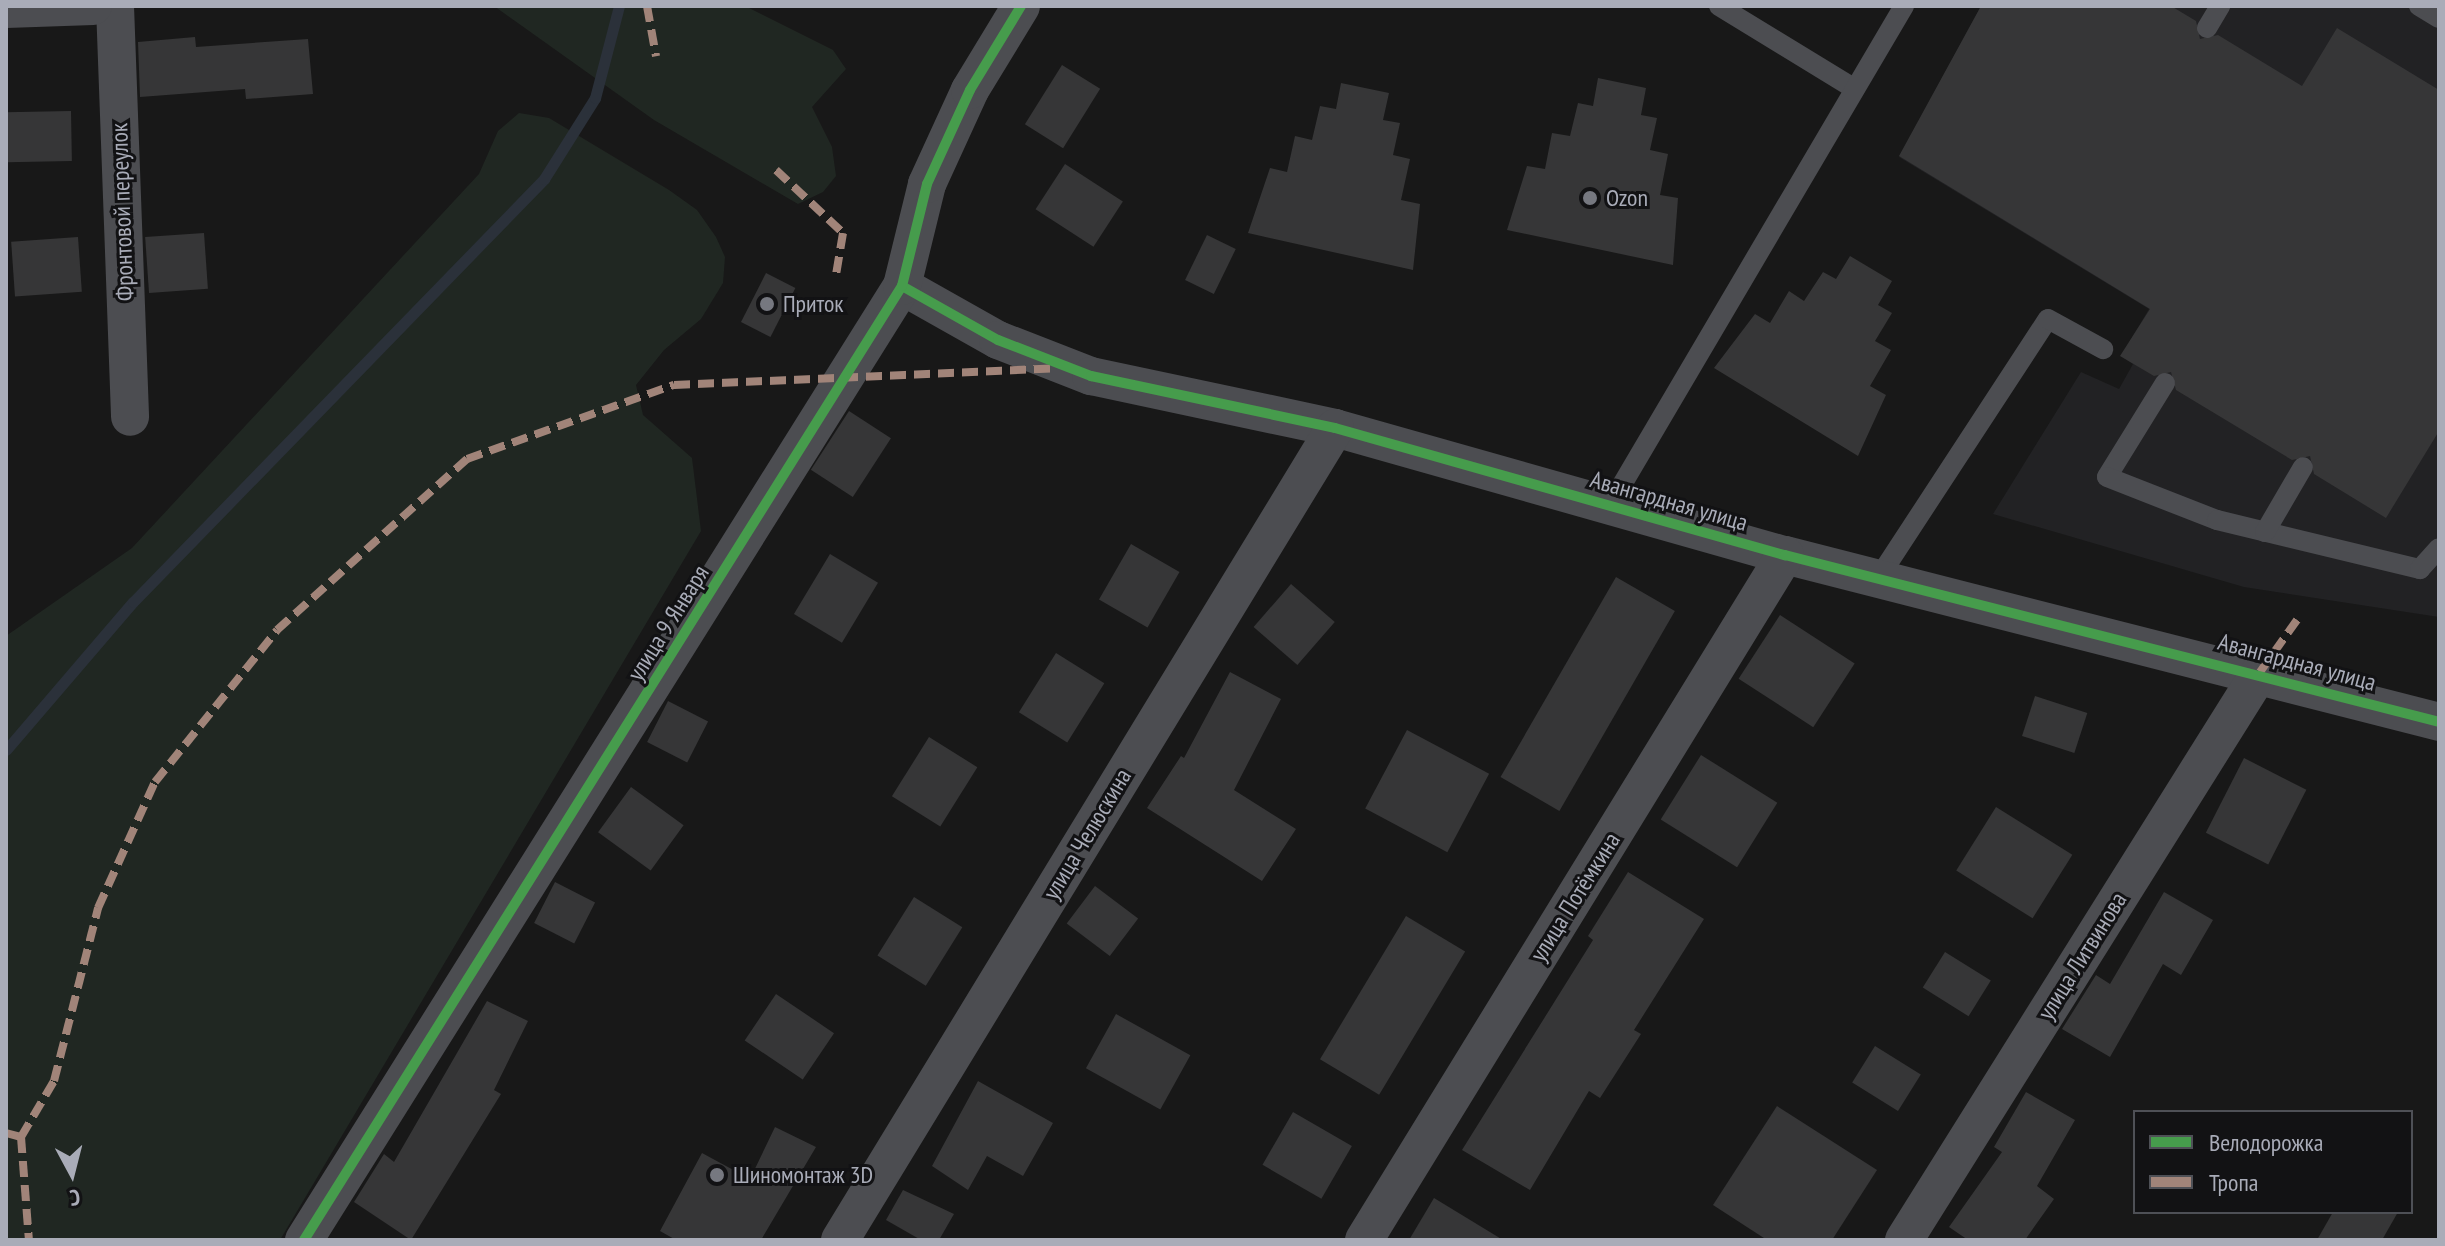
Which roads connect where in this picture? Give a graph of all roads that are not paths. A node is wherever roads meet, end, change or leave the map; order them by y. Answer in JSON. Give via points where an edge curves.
{"nodes":[{"id":1,"x":93,"y":6,"type":"edge"},
{"id":2,"x":115,"y":6,"type":"edge"},
{"id":3,"x":1021,"y":6,"type":"edge"},
{"id":4,"x":1719,"y":6,"type":"edge"},
{"id":5,"x":1904,"y":6,"type":"edge"},
{"id":6,"x":2220,"y":6,"type":"edge"},
{"id":7,"x":2419,"y":6,"type":"edge"},
{"id":8,"x":6,"y":9,"type":"edge"},
{"id":9,"x":2439,"y":18,"type":"edge"},
{"id":10,"x":2207,"y":28,"type":"dead end"},
{"id":11,"x":1855,"y":89,"type":"junction"},
{"id":12,"x":902,"y":286,"type":"junction"},
{"id":13,"x":2103,"y":349,"type":"dead end"},
{"id":14,"x":2165,"y":383,"type":"dead end"},
{"id":15,"x":130,"y":417,"type":"dead end"},
{"id":16,"x":1335,"y":428,"type":"junction"},
{"id":17,"x":2303,"y":467,"type":"dead end"},
{"id":18,"x":1610,"y":505,"type":"junction"},
{"id":19,"x":2265,"y":532,"type":"junction"},
{"id":20,"x":2439,"y":548,"type":"edge"},
{"id":21,"x":1785,"y":555,"type":"junction"},
{"id":22,"x":1879,"y":577,"type":"junction"},
{"id":23,"x":2260,"y":672,"type":"junction"},
{"id":24,"x":2439,"y":722,"type":"edge"},
{"id":25,"x":304,"y":1240,"type":"edge"},
{"id":26,"x":840,"y":1240,"type":"edge"},
{"id":27,"x":1364,"y":1240,"type":"edge"},
{"id":28,"x":1904,"y":1240,"type":"edge"}],
"edges":[{"from":1,"to":8,"type":"street"},
{"from":2,"to":15,"type":"street","name":"Фронтовой переулок"},
{"from":3,"to":12,"type":"street","name":"улица 9 Января","via":[[970,90],[927,184]]},
{"from":4,"to":11,"type":"lane"},
{"from":5,"to":11,"type":"lane"},
{"from":6,"to":10,"type":"lane"},
{"from":7,"to":9,"type":"lane"},
{"from":11,"to":18,"type":"lane"},
{"from":12,"to":16,"type":"street","name":"Авангардная улица","via":[[998,340],[1091,376]]},
{"from":12,"to":25,"type":"street","name":"улица 9 Января"},
{"from":13,"to":22,"type":"lane","via":[[2048,319]]},
{"from":14,"to":19,"type":"lane","via":[[2107,477],[2217,520]]},
{"from":16,"to":18,"type":"street","name":"Авангардная улица"},
{"from":16,"to":26,"type":"street","name":"улица Челюскина"},
{"from":17,"to":19,"type":"lane"},
{"from":18,"to":21,"type":"street","name":"Авангардная улица"},
{"from":19,"to":20,"type":"lane","via":[[2420,569]]},
{"from":21,"to":22,"type":"street","name":"Авангардная улица"},
{"from":21,"to":27,"type":"street","name":"улица Потёмкина"},
{"from":22,"to":23,"type":"street","name":"Авангардная улица"},
{"from":23,"to":24,"type":"street","name":"Авангардная улица"},
{"from":23,"to":28,"type":"street","name":"улица Литвинова"}]}
